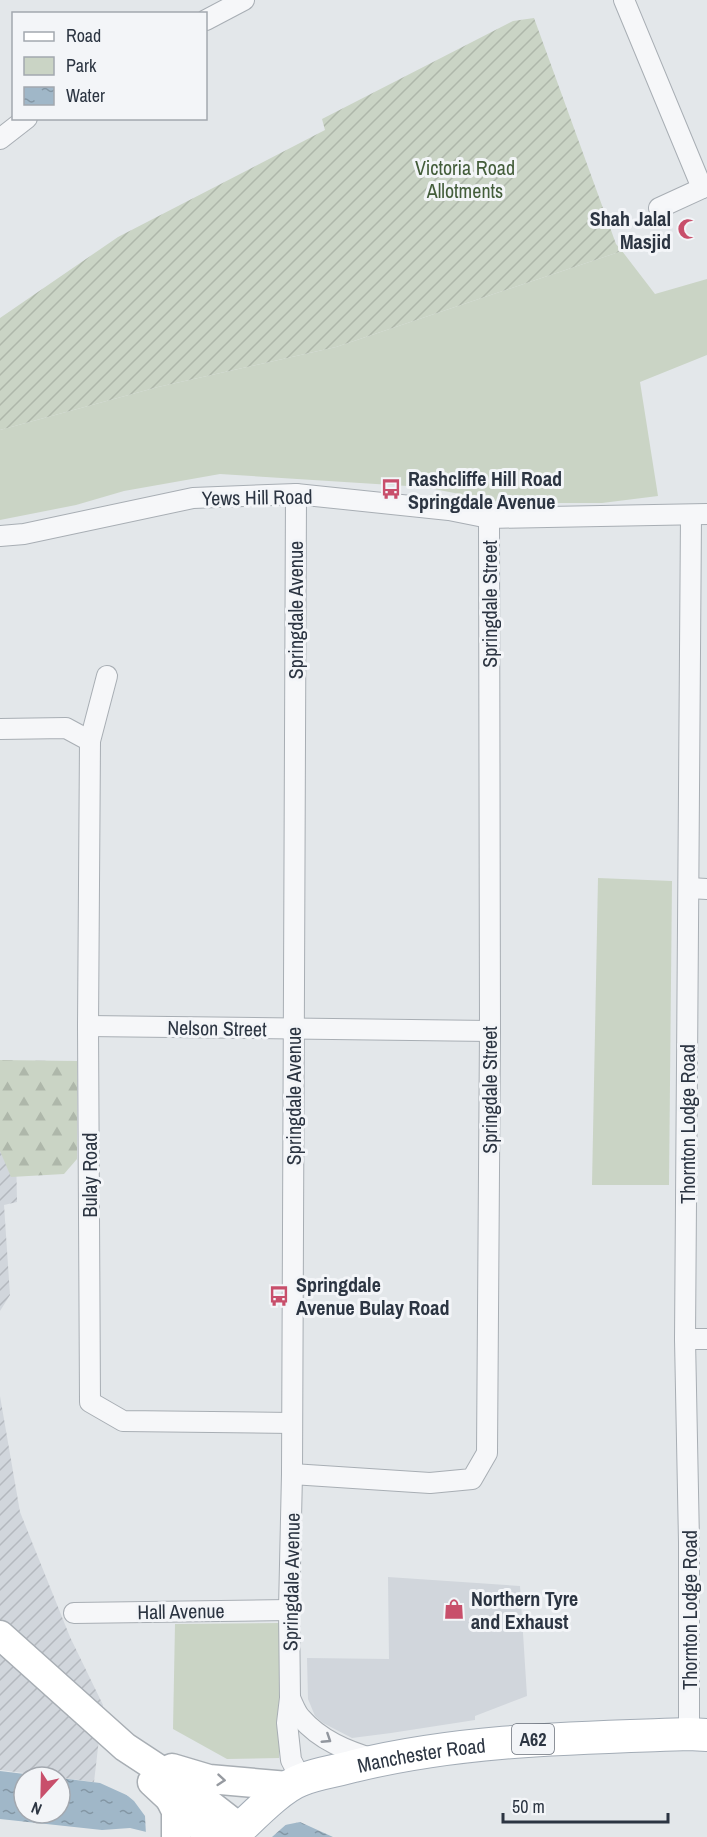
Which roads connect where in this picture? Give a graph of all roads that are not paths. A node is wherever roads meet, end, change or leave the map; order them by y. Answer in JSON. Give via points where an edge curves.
{"nodes":[{"id":1,"x":244,"y":0,"type":"edge"},
{"id":2,"x":624,"y":0,"type":"edge"},
{"id":3,"x":207,"y":19,"type":"edge"},
{"id":4,"x":25,"y":120,"type":"edge"},
{"id":5,"x":0,"y":140,"type":"edge"},
{"id":6,"x":704,"y":187,"type":"edge"},
{"id":7,"x":659,"y":208,"type":"dead end"},
{"id":8,"x":296,"y":494,"type":"junction"},
{"id":9,"x":699,"y":514,"type":"edge"},
{"id":10,"x":489,"y":518,"type":"junction"},
{"id":11,"x":0,"y":536,"type":"edge"},
{"id":12,"x":107,"y":676,"type":"dead end"},
{"id":13,"x":0,"y":729,"type":"edge"},
{"id":14,"x":90,"y":741,"type":"junction"},
{"id":15,"x":698,"y":888,"type":"edge"},
{"id":16,"x":88,"y":1026,"type":"junction"},
{"id":17,"x":293,"y":1029,"type":"junction"},
{"id":18,"x":490,"y":1031,"type":"junction"},
{"id":19,"x":685,"y":1339,"type":"junction"},
{"id":20,"x":707,"y":1339,"type":"edge"},
{"id":21,"x":292,"y":1423,"type":"junction"},
{"id":22,"x":292,"y":1474,"type":"junction"},
{"id":23,"x":698,"y":1542,"type":"edge"},
{"id":24,"x":289,"y":1610,"type":"junction"},
{"id":25,"x":74,"y":1613,"type":"dead end"},
{"id":26,"x":0,"y":1635,"type":"edge"},
{"id":27,"x":290,"y":1698,"type":"junction"},
{"id":28,"x":698,"y":1734,"type":"edge"},
{"id":29,"x":135,"y":1754,"type":"junction"},
{"id":30,"x":379,"y":1760,"type":"junction"},
{"id":31,"x":295,"y":1783,"type":"junction"},
{"id":32,"x":169,"y":1797,"type":"junction"},
{"id":33,"x":235,"y":1829,"type":"edge"},
{"id":34,"x":176,"y":1837,"type":"edge"}],
"edges":[{"from":1,"to":3,"type":"street"},
{"from":2,"to":6,"type":"street"},
{"from":4,"to":5,"type":"street"},
{"from":6,"to":7,"type":"street"},
{"from":8,"to":10,"type":"street","name":"Yews Hill Road","via":[[449,510]]},
{"from":8,"to":11,"type":"street","name":"Yews Hill Road","via":[[193,498]]},
{"from":8,"to":17,"type":"street","name":"Springdale Avenue"},
{"from":9,"to":10,"type":"street","name":"Yews Hill Road"},
{"from":9,"to":15,"type":"street","name":"Thornton Lodge Road"},
{"from":10,"to":18,"type":"street","name":"Springdale Street"},
{"from":12,"to":14,"type":"street","name":"Bulay Road"},
{"from":13,"to":14,"type":"street","via":[[66,728]]},
{"from":14,"to":16,"type":"street","name":"Bulay Road"},
{"from":15,"to":19,"type":"street","name":"Thornton Lodge Road"},
{"from":16,"to":17,"type":"street","name":"Nelson Street"},
{"from":16,"to":21,"type":"street","name":"Bulay Road","via":[[90,1402],[123,1421]]},
{"from":17,"to":18,"type":"street","name":"Nelson Street"},
{"from":17,"to":21,"type":"street","name":"Springdale Avenue"},
{"from":18,"to":22,"type":"street","name":"Springdale Street","via":[[487,1453],[472,1479],[430,1483]]},
{"from":19,"to":20,"type":"street"},
{"from":19,"to":23,"type":"street","name":"Thornton Lodge Road"},
{"from":21,"to":22,"type":"street","name":"Springdale Avenue"},
{"from":22,"to":24,"type":"street","name":"Springdale Avenue"},
{"from":23,"to":28,"type":"street","name":"Thornton Lodge Road"},
{"from":24,"to":25,"type":"street","name":"Hall Avenue"},
{"from":24,"to":27,"type":"street","name":"Springdale Avenue"},
{"from":26,"to":29,"type":"main road"},
{"from":27,"to":30,"type":"street","one_way":true,"via":[[300,1717],[319,1734],[341,1748]]},
{"from":27,"to":31,"type":"street","name":"Springdale Avenue","via":[[287,1723]]},
{"from":28,"to":30,"type":"main road","name":"Manchester Road","number":"A62","via":[[525,1740]]},
{"from":29,"to":31,"type":"main road","one_way":true,"via":[[209,1779]]},
{"from":29,"to":32,"type":"main road","via":[[135,1766]]},
{"from":29,"to":33,"type":"main road","via":[[209,1804]]},
{"from":30,"to":31,"type":"main road","name":"Manchester Road","number":"A62"},
{"from":31,"to":33,"type":"main road","name":"Manchester Road","number":"A62"},
{"from":32,"to":33,"type":"main road"},
{"from":32,"to":34,"type":"main road","via":[[176,1811]]}]}
